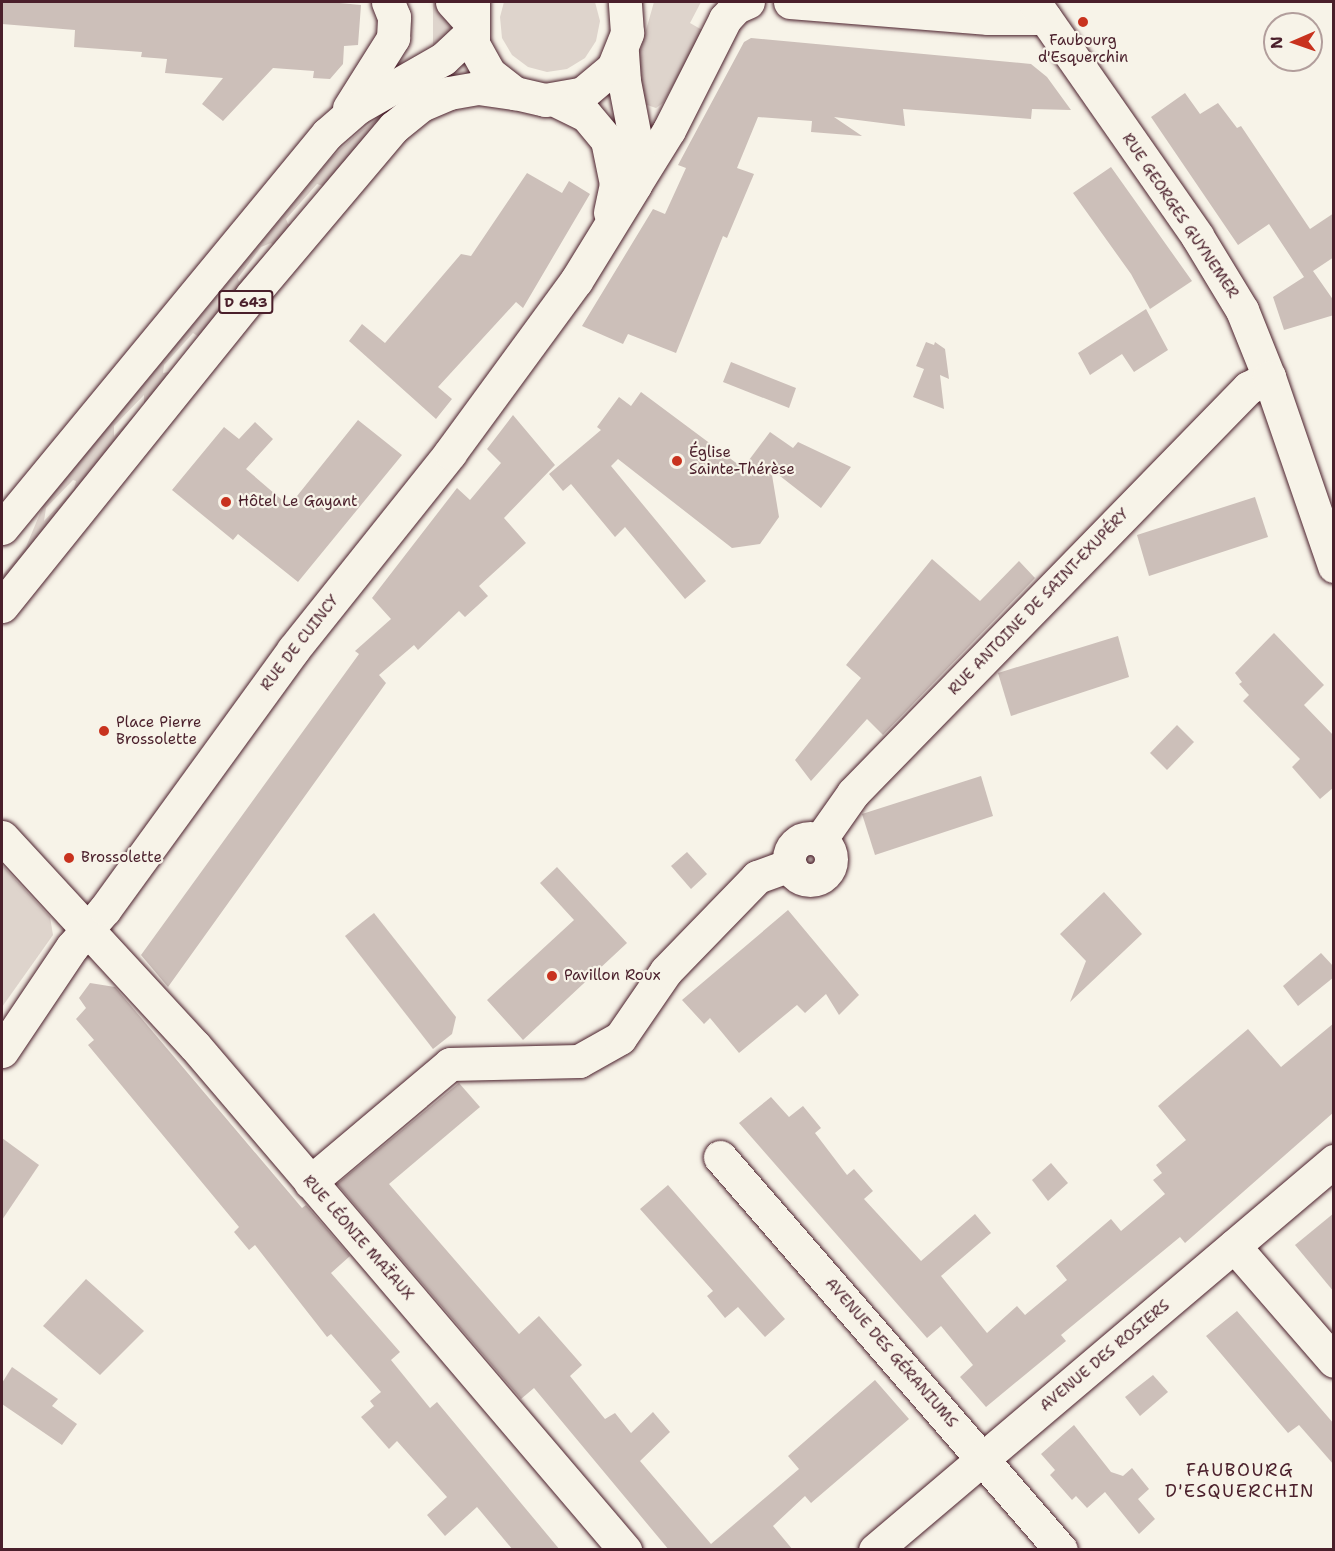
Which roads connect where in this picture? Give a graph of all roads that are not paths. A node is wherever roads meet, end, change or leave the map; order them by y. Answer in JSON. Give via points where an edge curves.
{"nodes":[{"id":1,"x":387,"y":2,"type":"edge"},
{"id":2,"x":744,"y":2,"type":"edge"},
{"id":3,"x":748,"y":2,"type":"edge"},
{"id":4,"x":790,"y":2,"type":"edge"},
{"id":5,"x":948,"y":9,"type":"edge"},
{"id":6,"x":1040,"y":10,"type":"edge"},
{"id":7,"x":466,"y":15,"type":"edge"},
{"id":8,"x":629,"y":19,"type":"edge"},
{"id":9,"x":687,"y":88,"type":"junction"},
{"id":10,"x":515,"y":93,"type":"junction"},
{"id":11,"x":555,"y":100,"type":"junction"},
{"id":12,"x":341,"y":120,"type":"junction"},
{"id":13,"x":634,"y":124,"type":"junction"},
{"id":14,"x":635,"y":185,"type":"junction"},
{"id":15,"x":602,"y":237,"type":"junction"},
{"id":16,"x":1269,"y":377,"type":"junction"},
{"id":17,"x":2,"y":528,"type":"edge"},
{"id":18,"x":1330,"y":546,"type":"edge"},
{"id":19,"x":2,"y":606,"type":"edge"},
{"id":20,"x":2,"y":837,"type":"edge"},
{"id":21,"x":88,"y":929,"type":"junction"},
{"id":22,"x":2,"y":1051,"type":"edge"},
{"id":23,"x":720,"y":1157,"type":"dead end"},
{"id":24,"x":1334,"y":1161,"type":"edge"},
{"id":25,"x":310,"y":1182,"type":"junction"},
{"id":26,"x":1234,"y":1246,"type":"junction"},
{"id":27,"x":1334,"y":1360,"type":"edge"},
{"id":28,"x":983,"y":1459,"type":"junction"},
{"id":29,"x":625,"y":1550,"type":"edge"},
{"id":30,"x":875,"y":1550,"type":"edge"},
{"id":31,"x":1060,"y":1550,"type":"edge"}],
"edges":[{"from":1,"to":12,"type":"street","number":"D 643","via":[[395,28],[390,46]]},
{"from":2,"to":3,"type":"street"},
{"from":2,"to":9,"type":"street","name":"RUE DE CUINCY","via":[[724,19]]},
{"from":4,"to":5,"type":"street"},
{"from":5,"to":6,"type":"street"},
{"from":6,"to":16,"type":"street","name":"RUE GEORGES GUYNEMER","via":[[1233,293]]},
{"from":7,"to":10,"type":"street","via":[[483,64],[496,81]]},
{"from":7,"to":12,"type":"street","number":"D 643","via":[[443,59]]},
{"from":8,"to":11,"type":"street","via":[[600,82],[583,93]]},
{"from":8,"to":13,"type":"street","name":"RUE DE CUINCY","via":[[624,81]]},
{"from":9,"to":13,"type":"street","name":"RUE DE CUINCY","via":[[662,115]]},
{"from":9,"to":14,"type":"street","name":"RUE DE CUINCY","via":[[669,130]]},
{"from":10,"to":11,"type":"street"},
{"from":10,"to":19,"type":"street","number":"D 643","via":[[478,88],[449,93],[421,105],[394,127],[251,296]]},
{"from":11,"to":15,"type":"street","name":"RUE DE CUINCY","via":[[586,115],[608,140],[616,184]]},
{"from":12,"to":17,"type":"street","number":"D 643"},
{"from":13,"to":14,"type":"street","name":"RUE DE CUINCY","via":[[638,164]]},
{"from":14,"to":15,"type":"street","name":"RUE DE CUINCY"},
{"from":15,"to":21,"type":"street","name":"RUE DE CUINCY","via":[[552,317],[293,650]]},
{"from":16,"to":18,"type":"street","name":"RUE GEORGES GUYNEMER"},
{"from":16,"to":25,"type":"street","name":"RUE ANTOINE DE SAINT-EXUPÉRY","via":[[1248,388],[861,785],[820,840],[797,842],[789,857],[790,865],[757,877],[666,971],[620,1038],[579,1061],[450,1064]]},
{"from":20,"to":21,"type":"street","name":"RUE LÉONIE MAÏAUX"},
{"from":21,"to":22,"type":"street","name":"RUE DE CUINCY"},
{"from":21,"to":25,"type":"street","name":"RUE LÉONIE MAÏAUX"},
{"from":23,"to":28,"type":"street","name":"AVENUE DES GÉRANIUMS"},
{"from":24,"to":26,"type":"street","name":"AVENUE DES ROSIERS"},
{"from":25,"to":29,"type":"street","name":"RUE LÉONIE MAÏAUX"},
{"from":26,"to":27,"type":"street"},
{"from":26,"to":28,"type":"street","name":"AVENUE DES ROSIERS"},
{"from":28,"to":30,"type":"street","name":"AVENUE DES ROSIERS"},
{"from":28,"to":31,"type":"street","name":"AVENUE DES GÉRANIUMS"}]}
